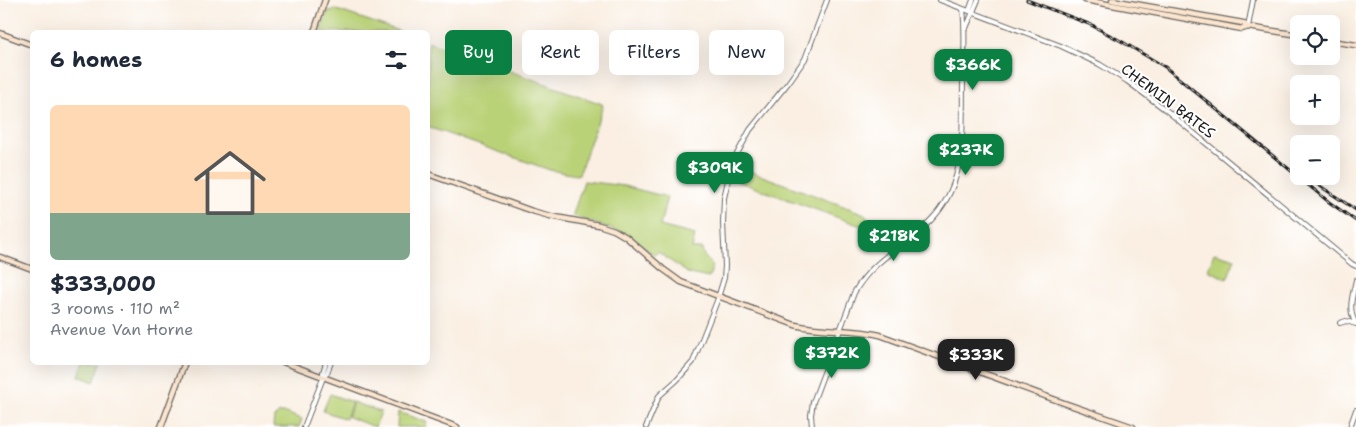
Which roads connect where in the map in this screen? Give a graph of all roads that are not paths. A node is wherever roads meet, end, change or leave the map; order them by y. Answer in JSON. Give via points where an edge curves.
{"nodes":[{"id":1,"x":325,"y":0,"type":"edge"},
{"id":2,"x":827,"y":0,"type":"edge"},
{"id":3,"x":940,"y":0,"type":"edge"},
{"id":4,"x":973,"y":0,"type":"edge"},
{"id":5,"x":978,"y":0,"type":"edge"},
{"id":6,"x":1085,"y":0,"type":"edge"},
{"id":7,"x":1112,"y":0,"type":"edge"},
{"id":8,"x":1253,"y":0,"type":"edge"},
{"id":9,"x":963,"y":9,"type":"junction"},
{"id":10,"x":971,"y":11,"type":"junction"},
{"id":11,"x":1248,"y":27,"type":"junction"},
{"id":12,"x":315,"y":30,"type":"edge"},
{"id":13,"x":0,"y":33,"type":"edge"},
{"id":14,"x":964,"y":33,"type":"junction"},
{"id":15,"x":1290,"y":34,"type":"edge"},
{"id":16,"x":1340,"y":42,"type":"edge"},
{"id":17,"x":30,"y":44,"type":"edge"},
{"id":18,"x":1356,"y":45,"type":"edge"},
{"id":19,"x":430,"y":175,"type":"edge"},
{"id":20,"x":0,"y":257,"type":"edge"},
{"id":21,"x":1356,"y":266,"type":"edge"},
{"id":22,"x":30,"y":269,"type":"edge"},
{"id":23,"x":1356,"y":280,"type":"edge"},
{"id":24,"x":718,"y":296,"type":"junction"},
{"id":25,"x":1340,"y":323,"type":"dead end"},
{"id":26,"x":1356,"y":323,"type":"edge"},
{"id":27,"x":840,"y":331,"type":"junction"},
{"id":28,"x":185,"y":365,"type":"edge"},
{"id":29,"x":290,"y":365,"type":"edge"},
{"id":30,"x":325,"y":365,"type":"edge"},
{"id":31,"x":330,"y":365,"type":"edge"},
{"id":32,"x":323,"y":378,"type":"junction"},
{"id":33,"x":1356,"y":410,"type":"edge"},
{"id":34,"x":161,"y":427,"type":"edge"},
{"id":35,"x":304,"y":427,"type":"edge"},
{"id":36,"x":456,"y":427,"type":"edge"},
{"id":37,"x":646,"y":427,"type":"edge"},
{"id":38,"x":812,"y":427,"type":"edge"},
{"id":39,"x":1133,"y":427,"type":"edge"},
{"id":40,"x":1350,"y":427,"type":"edge"}],
"edges":[{"from":1,"to":12,"type":"main road"},
{"from":2,"to":24,"type":"street","via":[[805,59],[750,130],[734,162],[724,198],[725,266]]},
{"from":3,"to":9,"type":"street","name":"CHEMIN BATES"},
{"from":4,"to":10,"type":"street"},
{"from":5,"to":10,"type":"street"},
{"from":6,"to":11,"type":"main road"},
{"from":7,"to":11,"type":"main road","via":[[1243,23]]},
{"from":8,"to":11,"type":"street"},
{"from":9,"to":10,"type":"street","name":"CHEMIN BATES"},
{"from":9,"to":14,"type":"street"},
{"from":10,"to":14,"type":"street"},
{"from":10,"to":21,"type":"street","name":"CHEMIN BATES","via":[[1061,46],[1127,81]]},
{"from":11,"to":15,"type":"main road"},
{"from":13,"to":17,"type":"main road"},
{"from":14,"to":27,"type":"street","via":[[961,154],[950,193],[928,223],[865,275],[854,293]]},
{"from":16,"to":18,"type":"main road"},
{"from":19,"to":24,"type":"main road","via":[[532,211],[614,230],[678,281]]},
{"from":20,"to":22,"type":"main road"},
{"from":23,"to":26,"type":"street","via":[[1351,313]]},
{"from":24,"to":27,"type":"main road","via":[[795,325]]},
{"from":24,"to":37,"type":"street","via":[[693,362],[660,396]]},
{"from":25,"to":26,"type":"street"},
{"from":27,"to":38,"type":"street","via":[[814,402]]},
{"from":27,"to":39,"type":"main road","via":[[880,335]]},
{"from":28,"to":34,"type":"main road"},
{"from":29,"to":32,"type":"main road"},
{"from":30,"to":32,"type":"street"},
{"from":31,"to":32,"type":"street"},
{"from":32,"to":35,"type":"street"},
{"from":32,"to":36,"type":"main road"},
{"from":33,"to":40,"type":"street"}]}
